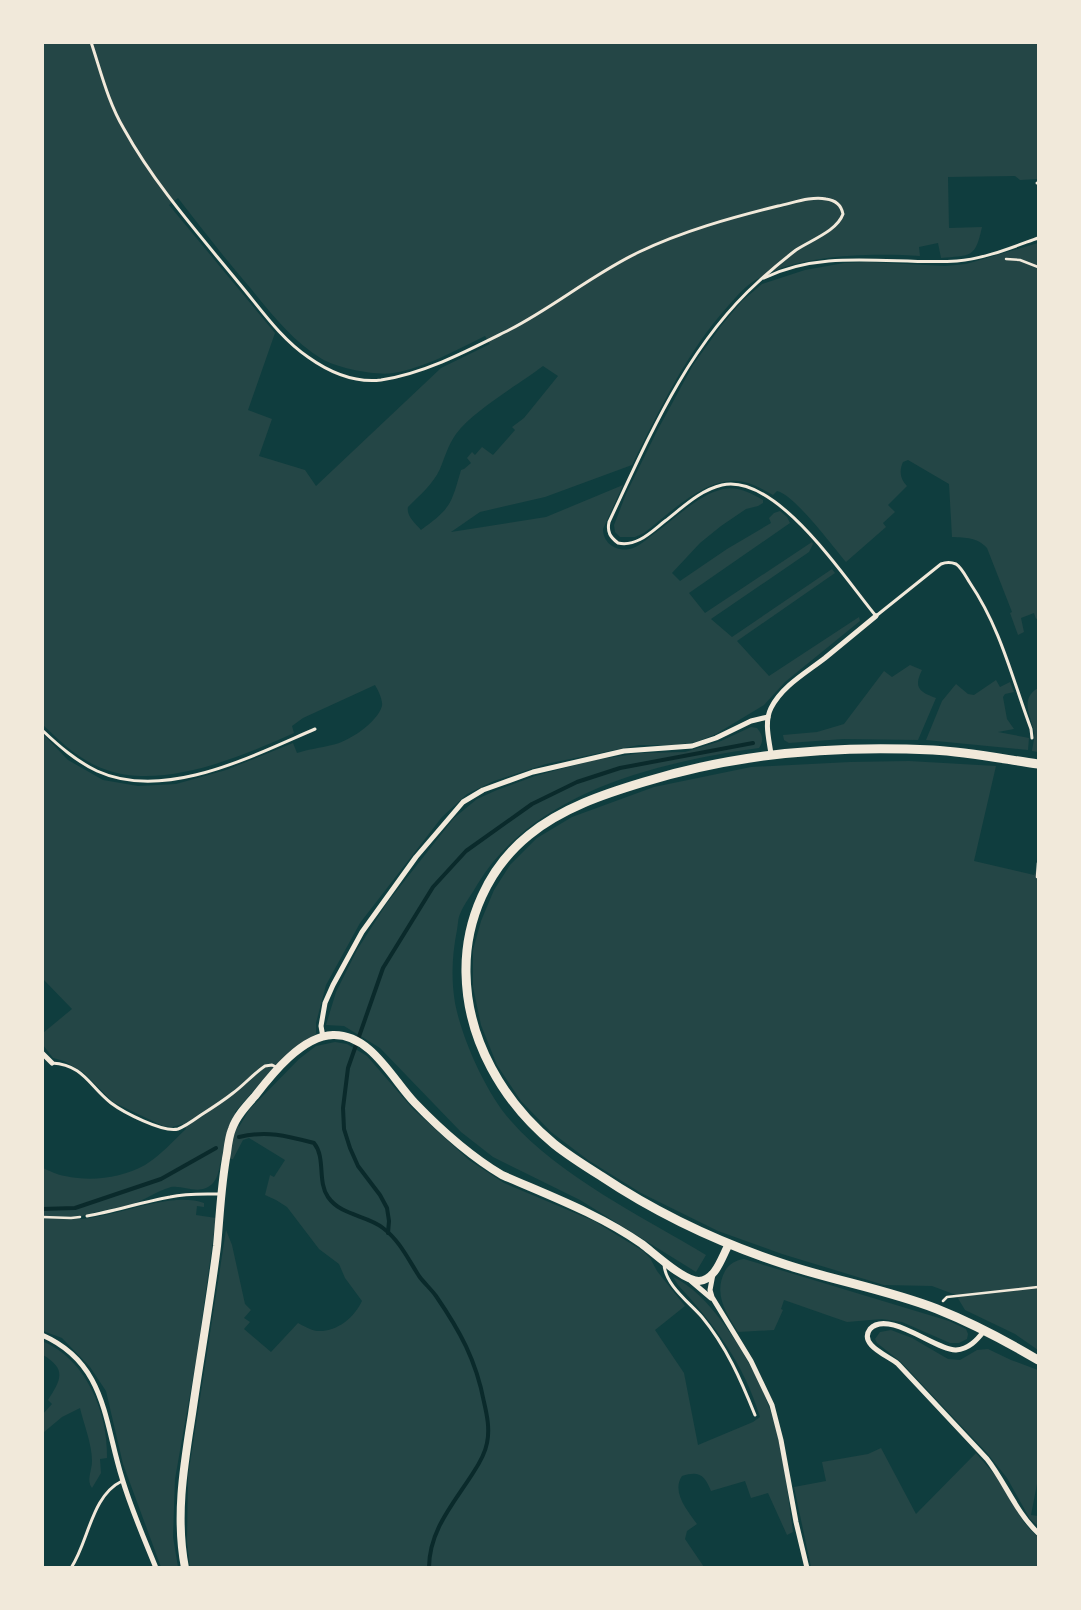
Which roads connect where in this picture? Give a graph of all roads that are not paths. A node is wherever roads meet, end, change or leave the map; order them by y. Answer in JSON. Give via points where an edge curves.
{"nodes":[{"id":1,"x":91,"y":42,"type":"edge"},
{"id":2,"x":1038,"y":238,"type":"edge"},
{"id":3,"x":759,"y":281,"type":"junction"},
{"id":4,"x":876,"y":616,"type":"junction"},
{"id":5,"x":768,"y":717,"type":"junction"},
{"id":6,"x":314,"y":729,"type":"dead end"},
{"id":7,"x":42,"y":730,"type":"edge"},
{"id":8,"x":1032,"y":738,"type":"dead end"},
{"id":9,"x":771,"y":754,"type":"junction"},
{"id":10,"x":1038,"y":764,"type":"edge"},
{"id":11,"x":323,"y":1037,"type":"junction"},
{"id":12,"x":42,"y":1053,"type":"edge"},
{"id":13,"x":52,"y":1063,"type":"joint"},
{"id":14,"x":278,"y":1068,"type":"junction"},
{"id":15,"x":221,"y":1194,"type":"junction"},
{"id":16,"x":87,"y":1216,"type":"road end"},
{"id":17,"x":729,"y":1244,"type":"junction"},
{"id":18,"x":665,"y":1261,"type":"junction"},
{"id":19,"x":714,"y":1274,"type":"junction"},
{"id":20,"x":689,"y":1279,"type":"junction"},
{"id":21,"x":715,"y":1302,"type":"junction"},
{"id":22,"x":984,"y":1331,"type":"junction"},
{"id":23,"x":42,"y":1335,"type":"edge"},
{"id":24,"x":1038,"y":1360,"type":"edge"},
{"id":25,"x":755,"y":1415,"type":"dead end"},
{"id":26,"x":122,"y":1481,"type":"junction"},
{"id":27,"x":1038,"y":1533,"type":"edge"},
{"id":28,"x":71,"y":1568,"type":"edge"},
{"id":29,"x":156,"y":1568,"type":"edge"},
{"id":30,"x":185,"y":1568,"type":"edge"},
{"id":31,"x":806,"y":1568,"type":"edge"}],
"edges":[{"from":1,"to":3,"type":"lane","via":[[114,110],[170,199],[280,332],[306,356],[334,372],[378,380],[416,371],[512,329],[602,272],[686,232],[795,202],[822,198],[839,204],[843,214],[837,224],[795,251]]},
{"from":2,"to":3,"type":"lane","via":[[971,259],[935,262],[834,260],[791,268]]},
{"from":3,"to":4,"type":"lane","via":[[715,327],[682,376],[613,514],[609,534],[618,542],[631,543],[712,488],[728,484],[745,486],[764,495],[811,534]]},
{"from":4,"to":5,"type":"street","via":[[784,690]]},
{"from":4,"to":8,"type":"lane","via":[[941,564],[955,564],[974,588],[1000,639]]},
{"from":5,"to":9,"type":"street"},
{"from":5,"to":11,"type":"street","via":[[751,720],[692,746],[624,751],[534,772],[483,790],[463,802],[416,857],[362,932],[325,1003]]},
{"from":6,"to":7,"type":"lane","via":[[233,763],[153,781],[119,778],[96,771],[73,757]]},
{"from":9,"to":10,"type":"main road","via":[[836,749],[935,750]]},
{"from":9,"to":17,"type":"main road","via":[[677,772],[615,790],[546,823],[506,858],[488,882],[477,906],[465,957],[467,996],[480,1045],[490,1068],[529,1120],[553,1144],[625,1192]]},
{"from":11,"to":14,"type":"street","via":[[304,1047]]},
{"from":11,"to":18,"type":"street","via":[[332,1035],[351,1039],[364,1046],[379,1059],[415,1103],[489,1167],[596,1216]]},
{"from":12,"to":13,"type":"street"},
{"from":13,"to":14,"type":"lane","via":[[79,1071],[120,1109],[172,1130],[209,1110],[265,1066]]},
{"from":14,"to":15,"type":"street","via":[[231,1131]]},
{"from":15,"to":16,"type":"lane","via":[[171,1196]]},
{"from":15,"to":30,"type":"street","via":[[217,1245],[182,1479]]},
{"from":17,"to":19,"type":"street"},
{"from":17,"to":22,"type":"main road","via":[[788,1266],[935,1309]]},
{"from":18,"to":20,"type":"street"},
{"from":18,"to":25,"type":"lane","via":[[668,1277],[725,1350]]},
{"from":19,"to":20,"type":"street","via":[[704,1280]]},
{"from":19,"to":21,"type":"street","via":[[710,1290]]},
{"from":20,"to":21,"type":"street"},
{"from":21,"to":31,"type":"street","via":[[751,1361],[772,1405]]},
{"from":22,"to":24,"type":"main road"},
{"from":22,"to":27,"type":"street","via":[[968,1346],[954,1350],[889,1325],[871,1329],[868,1339],[875,1350],[898,1364],[986,1458]]},
{"from":23,"to":26,"type":"street","via":[[74,1355],[93,1381]]},
{"from":26,"to":28,"type":"lane","via":[[104,1496]]},
{"from":26,"to":29,"type":"street"}]}
